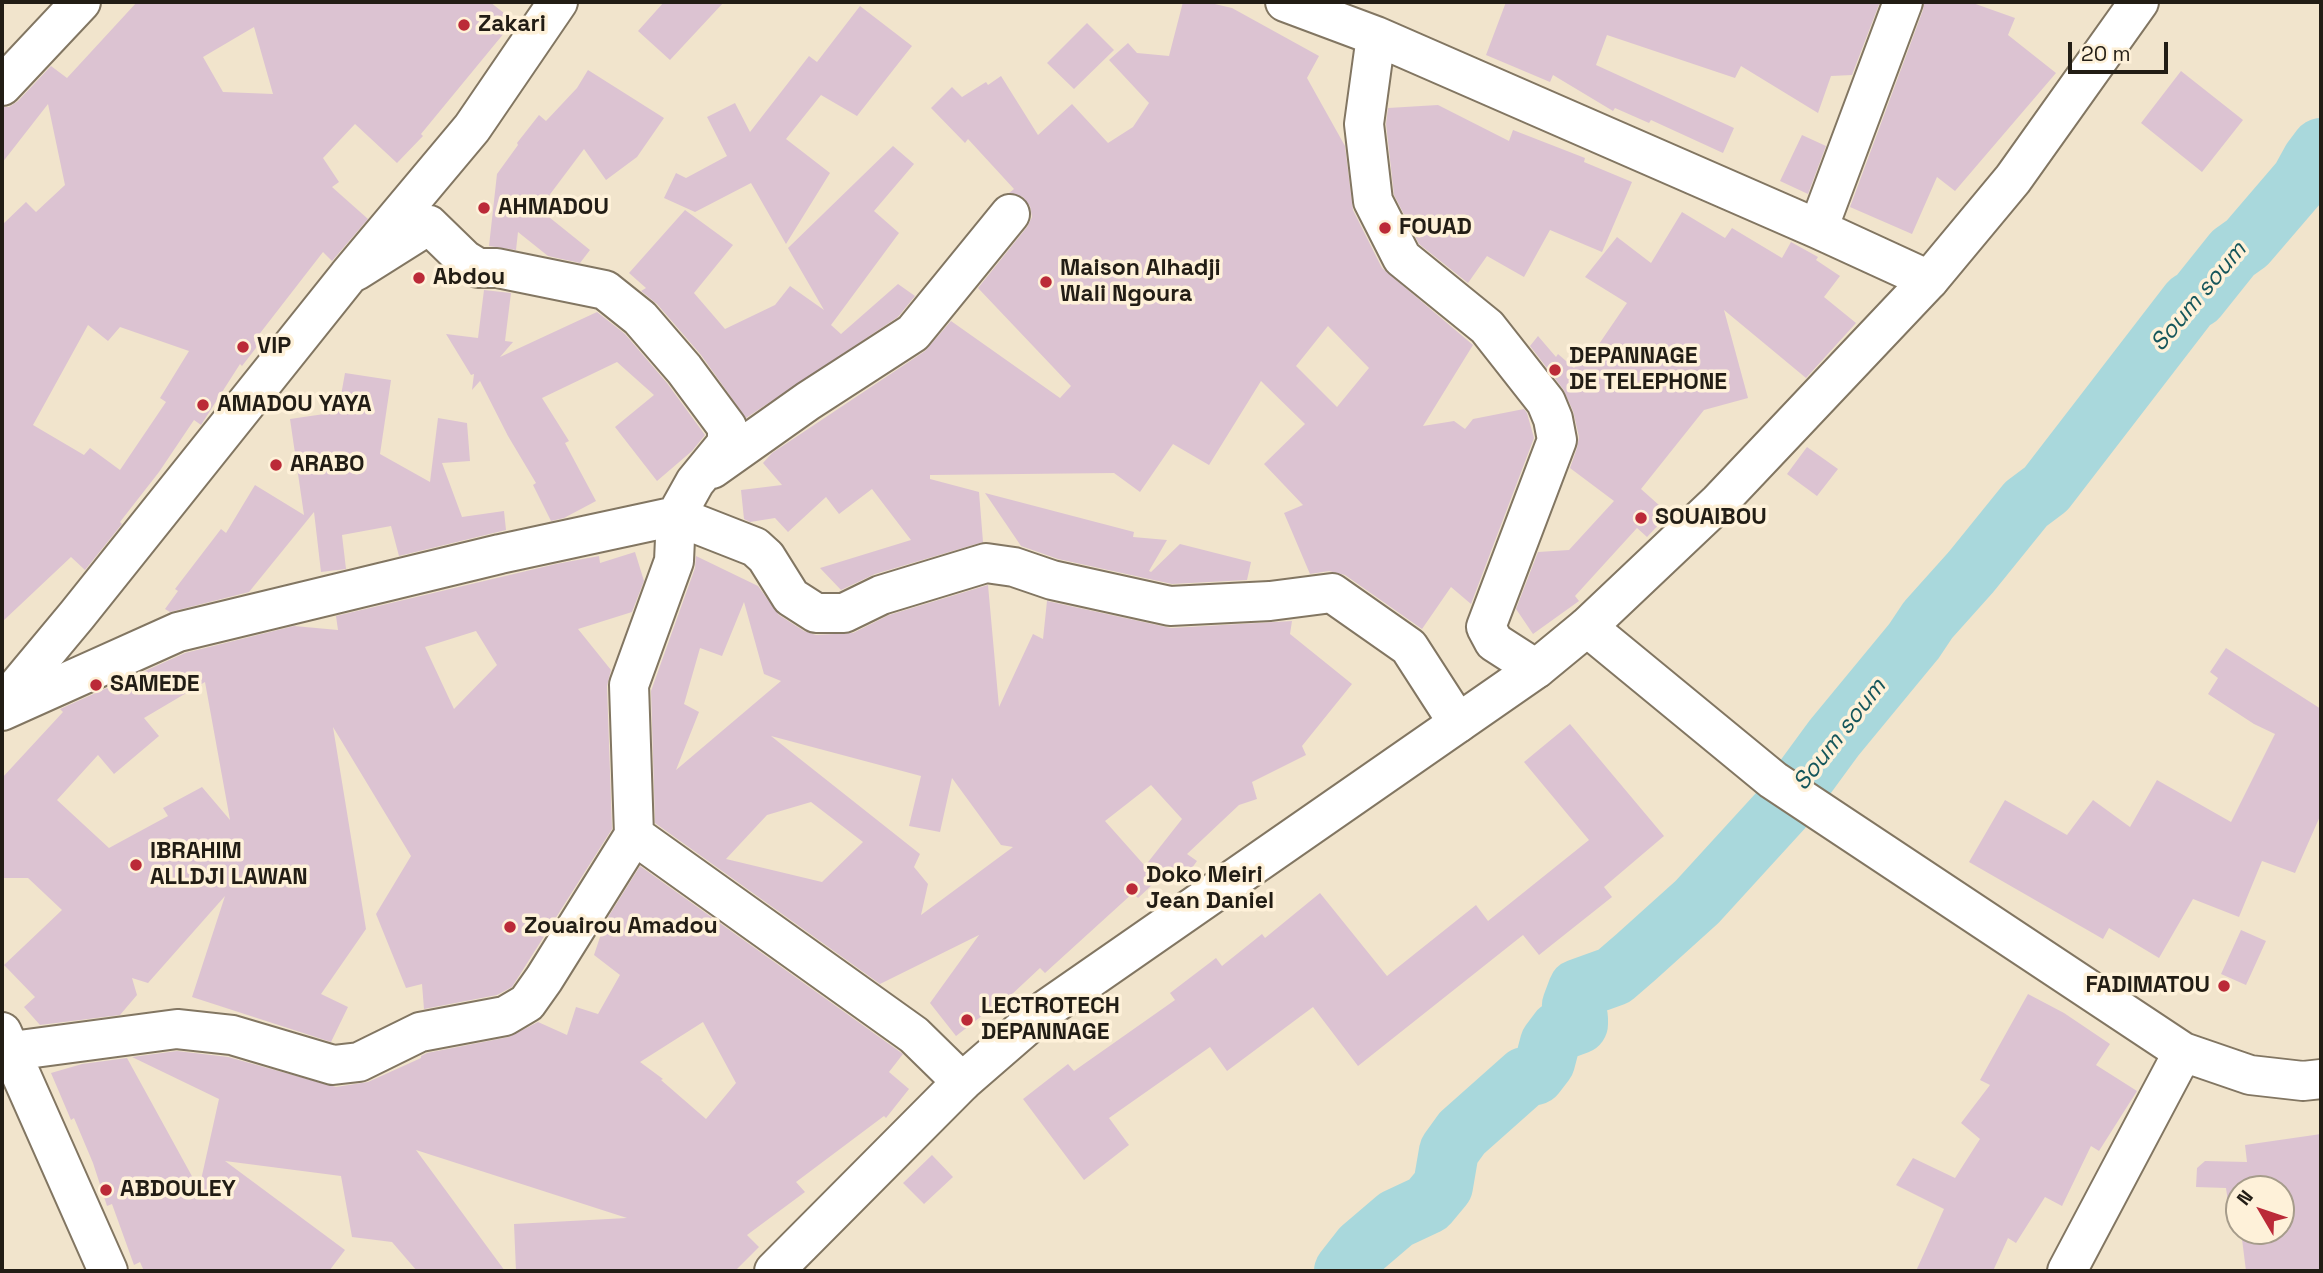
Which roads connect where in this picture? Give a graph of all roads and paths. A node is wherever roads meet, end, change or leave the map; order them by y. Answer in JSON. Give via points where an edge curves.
{"nodes":[{"id":1,"x":81,"y":2,"type":"edge"},
{"id":2,"x":558,"y":2,"type":"edge"},
{"id":3,"x":1285,"y":2,"type":"edge"},
{"id":4,"x":1903,"y":2,"type":"edge"},
{"id":5,"x":2139,"y":2,"type":"edge"},
{"id":6,"x":1376,"y":37,"type":"junction"},
{"id":7,"x":2,"y":86,"type":"edge"},
{"id":8,"x":1010,"y":214,"type":"dead end"},
{"id":9,"x":1818,"y":229,"type":"junction"},
{"id":10,"x":348,"y":276,"type":"junction"},
{"id":11,"x":1929,"y":280,"type":"junction"},
{"id":12,"x":695,"y":482,"type":"junction"},
{"id":13,"x":676,"y":516,"type":"junction"},
{"id":14,"x":1587,"y":627,"type":"junction"},
{"id":15,"x":1536,"y":669,"type":"junction"},
{"id":16,"x":2,"y":705,"type":"edge"},
{"id":17,"x":2,"y":711,"type":"edge"},
{"id":18,"x":1458,"y":723,"type":"junction"},
{"id":19,"x":634,"y":835,"type":"junction"},
{"id":20,"x":7,"y":1042,"type":"edge"},
{"id":21,"x":2183,"y":1052,"type":"junction"},
{"id":22,"x":2321,"y":1079,"type":"edge"},
{"id":23,"x":962,"y":1082,"type":"junction"},
{"id":24,"x":108,"y":1271,"type":"edge"},
{"id":25,"x":774,"y":1271,"type":"edge"},
{"id":26,"x":2067,"y":1271,"type":"edge"}],
"edges":[{"from":1,"to":7,"type":"street"},
{"from":2,"to":10,"type":"street","via":[[472,128]]},
{"from":3,"to":6,"type":"street"},
{"from":4,"to":9,"type":"street"},
{"from":5,"to":11,"type":"street","via":[[2013,179]]},
{"from":6,"to":9,"type":"street"},
{"from":6,"to":15,"type":"street","via":[[1364,124],[1373,201],[1402,258],[1487,327],[1546,401],[1553,419],[1557,440],[1486,627],[1494,642]]},
{"from":8,"to":12,"type":"street","via":[[914,333]]},
{"from":9,"to":11,"type":"street"},
{"from":10,"to":12,"type":"street","via":[[429,225],[478,268],[605,290],[640,318],[727,427],[727,443]]},
{"from":10,"to":16,"type":"street"},
{"from":11,"to":14,"type":"street","via":[[1719,502]]},
{"from":12,"to":13,"type":"street"},
{"from":13,"to":17,"type":"street","via":[[178,632]]},
{"from":13,"to":18,"type":"street","via":[[755,547],[791,597],[816,613],[844,613],[881,595],[986,563],[1170,606],[1332,593],[1409,647]]},
{"from":13,"to":19,"type":"street","via":[[674,561],[629,685]]},
{"from":14,"to":15,"type":"street"},
{"from":14,"to":21,"type":"street","via":[[1773,780]]},
{"from":15,"to":18,"type":"street"},
{"from":18,"to":23,"type":"street","via":[[1045,1010]]},
{"from":19,"to":20,"type":"street","via":[[527,1003],[505,1016],[420,1032],[359,1062],[333,1065],[232,1035],[177,1028]]},
{"from":19,"to":23,"type":"street","via":[[914,1035]]},
{"from":20,"to":24,"type":"street"},
{"from":21,"to":22,"type":"street","via":[[2250,1075]]},
{"from":21,"to":26,"type":"street"},
{"from":23,"to":25,"type":"street"}]}
